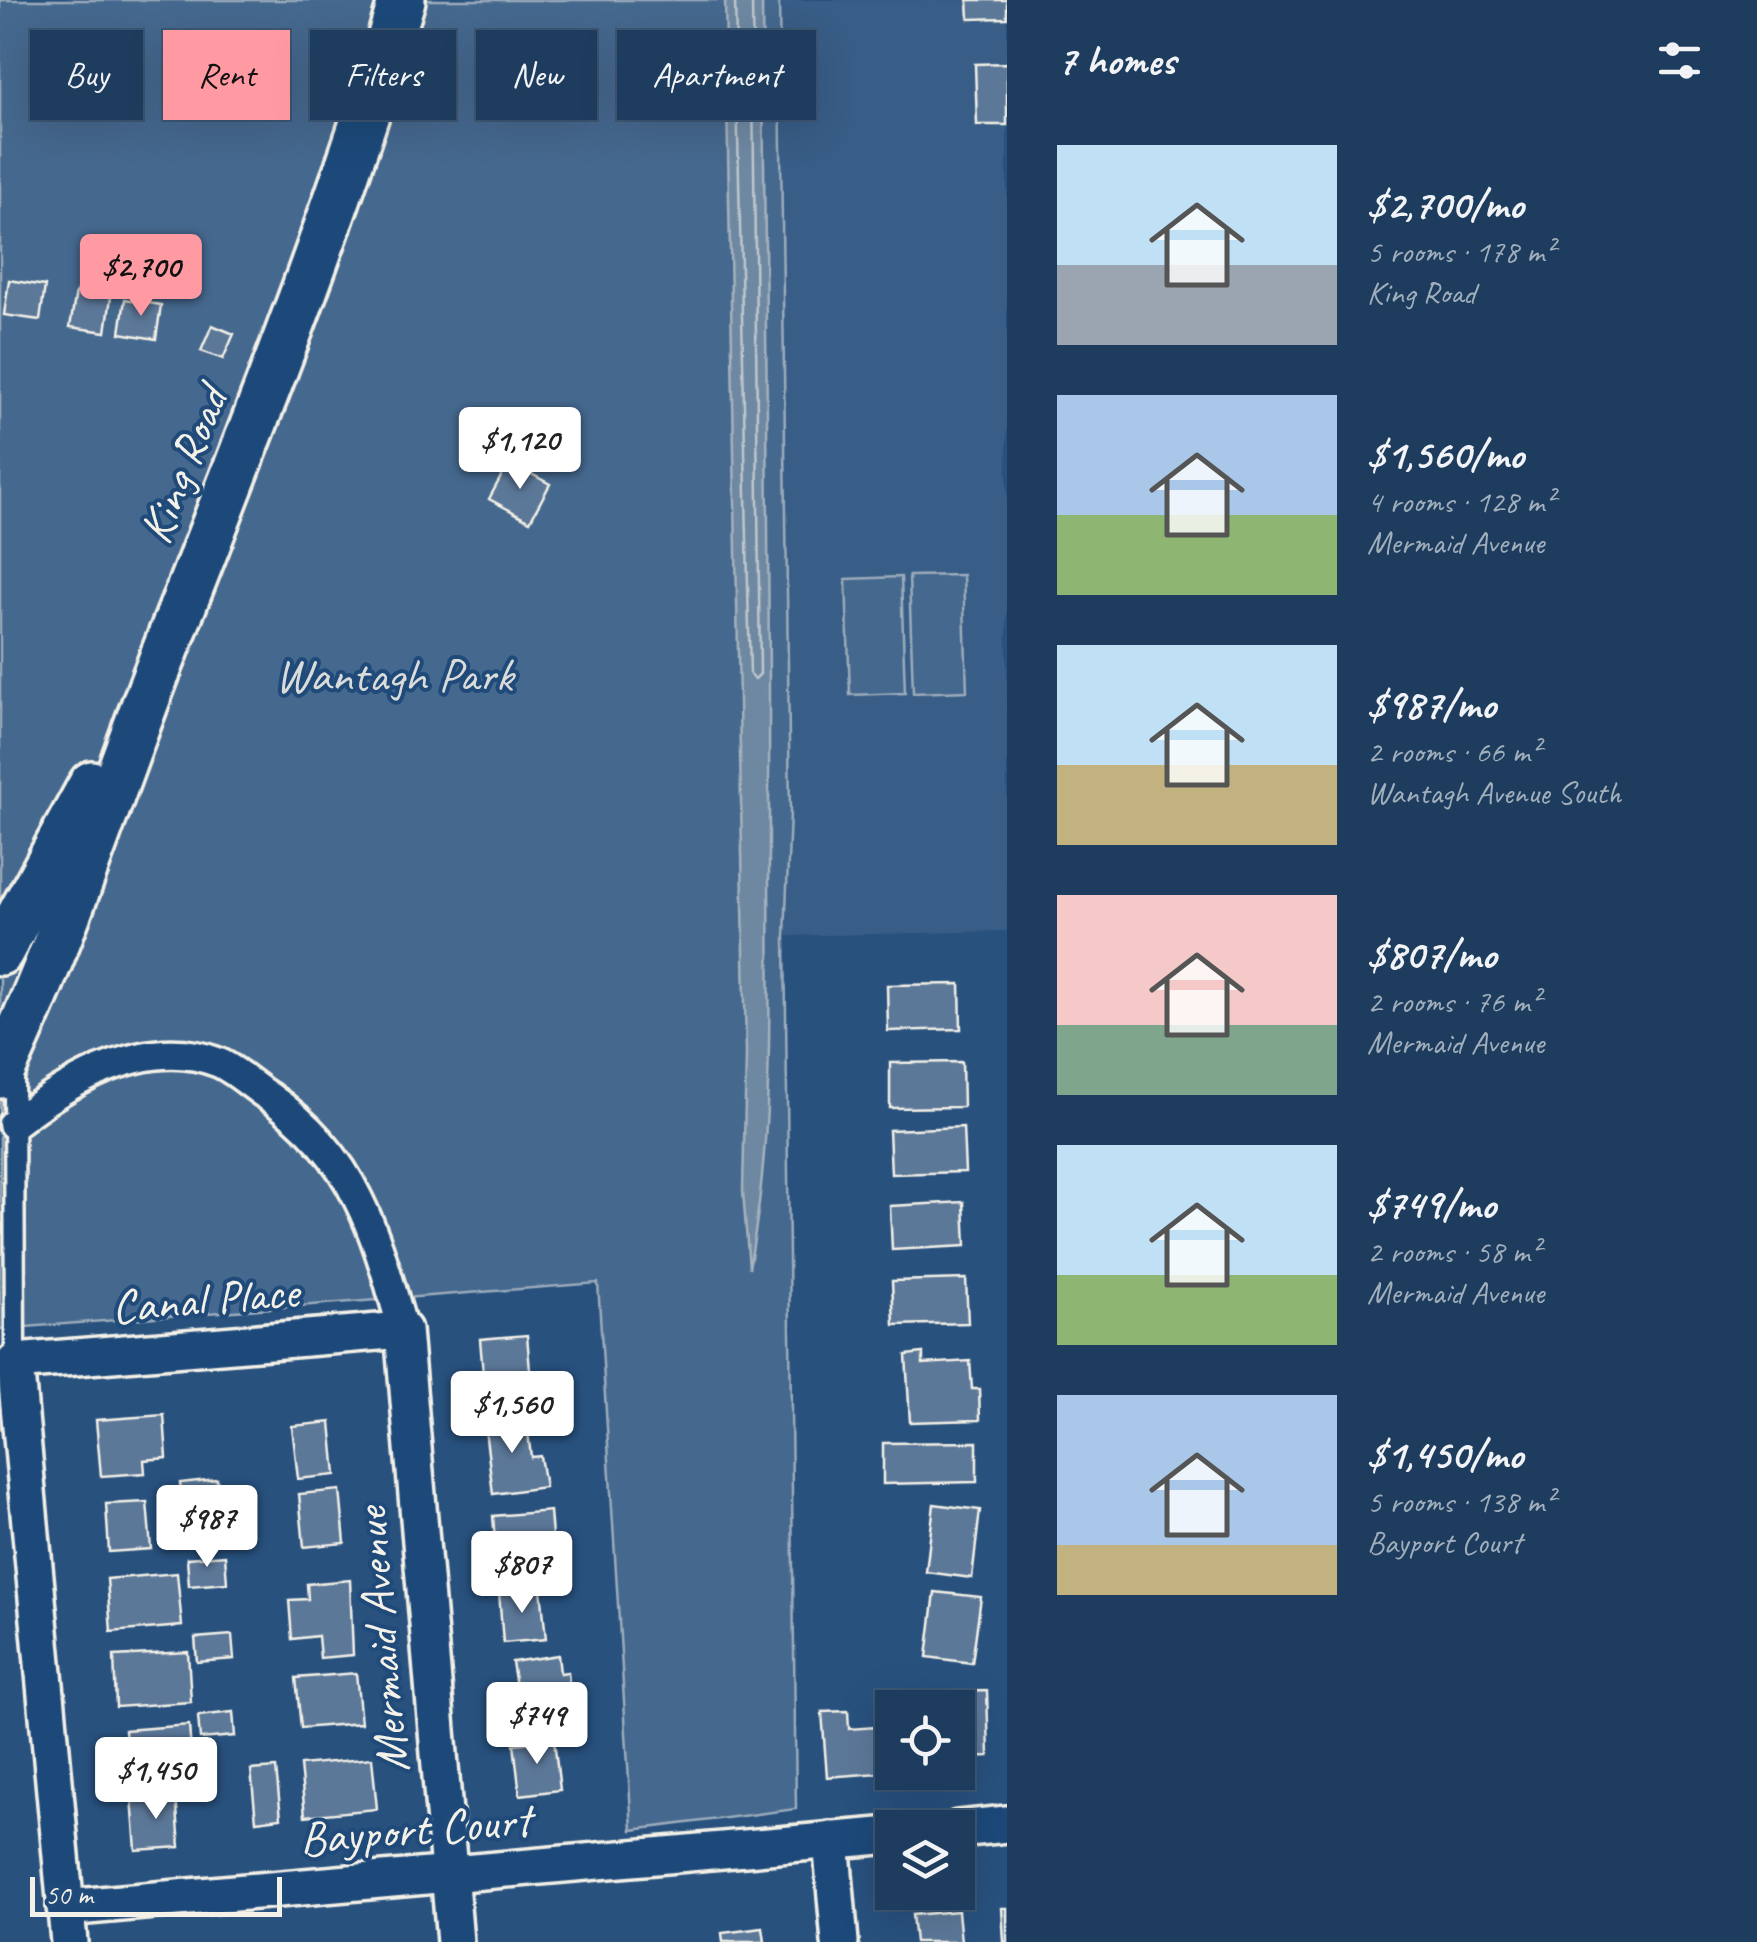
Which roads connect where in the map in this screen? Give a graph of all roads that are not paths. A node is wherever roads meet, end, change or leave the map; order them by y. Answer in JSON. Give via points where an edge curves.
{"nodes":[{"id":1,"x":402,"y":0,"type":"edge"},
{"id":2,"x":174,"y":628,"type":"junction"},
{"id":3,"x":0,"y":952,"type":"edge"},
{"id":4,"x":7,"y":1059,"type":"edge"},
{"id":5,"x":13,"y":1124,"type":"junction"},
{"id":6,"x":403,"y":1330,"type":"junction"},
{"id":7,"x":15,"y":1362,"type":"junction"},
{"id":8,"x":1007,"y":1824,"type":"edge"},
{"id":9,"x":975,"y":1827,"type":"edge"},
{"id":10,"x":875,"y":1836,"type":"edge"},
{"id":11,"x":831,"y":1840,"type":"junction"},
{"id":12,"x":449,"y":1872,"type":"junction"},
{"id":13,"x":67,"y":1925,"type":"edge"},
{"id":14,"x":455,"y":1942,"type":"edge"},
{"id":15,"x":840,"y":1942,"type":"edge"}],
"edges":[{"from":1,"to":2,"type":"street","name":"King Road","via":[[357,150],[270,390]]},
{"from":2,"to":3,"type":"street","name":"King Road"},
{"from":2,"to":4,"type":"street","name":"King Road","via":[[76,900]]},
{"from":4,"to":5,"type":"lane"},
{"from":5,"to":6,"type":"street","via":[[72,1083],[112,1066],[178,1054],[218,1062],[286,1108],[340,1165],[378,1246]]},
{"from":5,"to":7,"type":"lane"},
{"from":6,"to":7,"type":"street","name":"Canal Place"},
{"from":6,"to":12,"type":"street","name":"Mermaid Avenue"},
{"from":7,"to":13,"type":"street"},
{"from":8,"to":9,"type":"street"},
{"from":10,"to":11,"type":"street","name":"Bayport Court"},
{"from":11,"to":12,"type":"street","name":"Bayport Court"},
{"from":11,"to":15,"type":"street"},
{"from":12,"to":13,"type":"street","name":"Bayport Court"},
{"from":12,"to":14,"type":"street","name":"Mermaid Avenue"}]}
